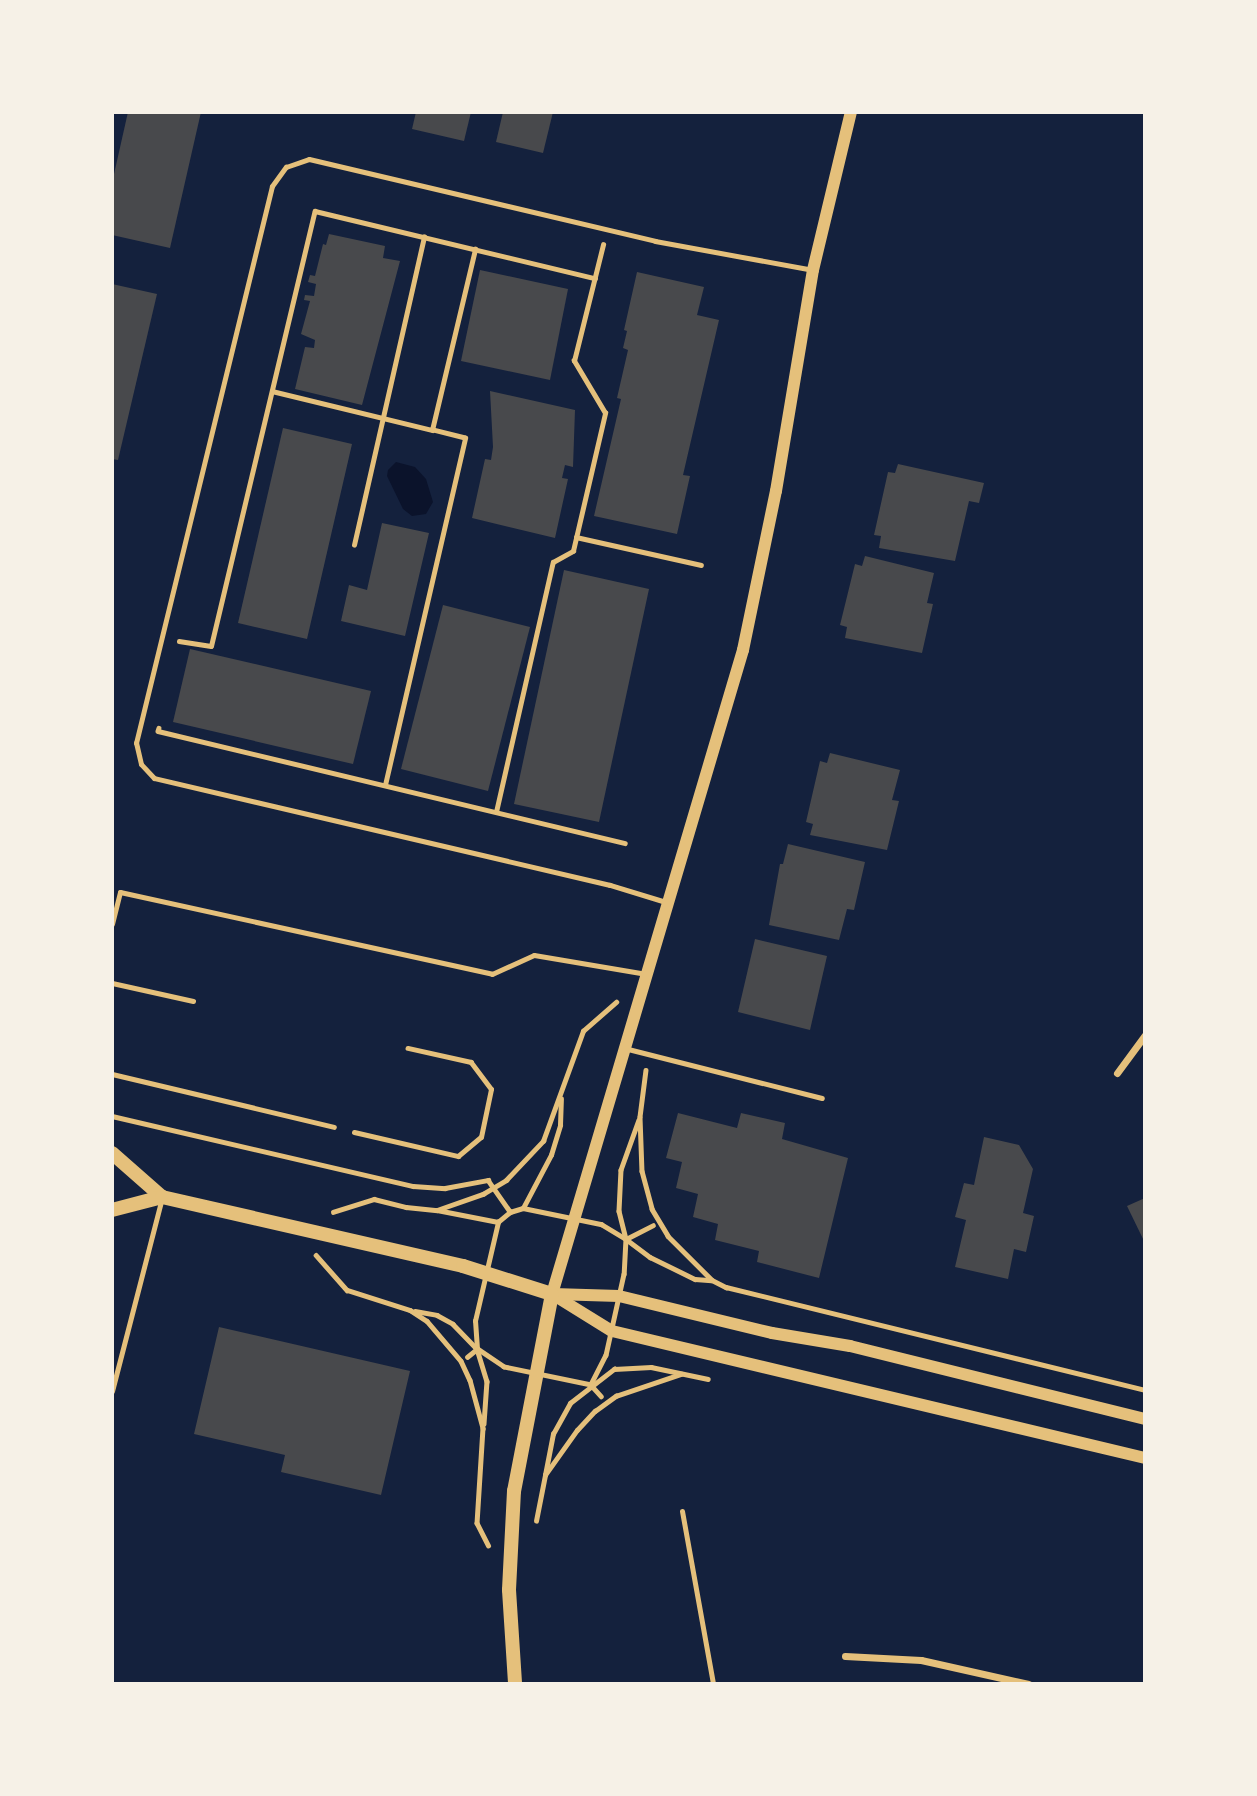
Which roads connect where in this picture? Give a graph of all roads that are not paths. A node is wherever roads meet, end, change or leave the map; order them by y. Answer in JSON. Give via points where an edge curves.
{"nodes":[{"id":1,"x":850,"y":112,"type":"edge"},
{"id":2,"x":813,"y":270,"type":"junction"},
{"id":3,"x":669,"y":903,"type":"junction"},
{"id":4,"x":112,"y":924,"type":"edge"},
{"id":5,"x":647,"y":974,"type":"junction"},
{"id":6,"x":112,"y":983,"type":"edge"},
{"id":7,"x":193,"y":1001,"type":"dead end"},
{"id":8,"x":1145,"y":1035,"type":"edge"},
{"id":9,"x":408,"y":1048,"type":"dead end"},
{"id":10,"x":624,"y":1048,"type":"junction"},
{"id":11,"x":1117,"y":1073,"type":"dead end"},
{"id":12,"x":112,"y":1074,"type":"edge"},
{"id":13,"x":822,"y":1098,"type":"dead end"},
{"id":14,"x":334,"y":1127,"type":"dead end"},
{"id":15,"x":354,"y":1132,"type":"dead end"},
{"id":16,"x":112,"y":1153,"type":"edge"},
{"id":17,"x":162,"y":1197,"type":"junction"},
{"id":18,"x":112,"y":1210,"type":"edge"},
{"id":19,"x":552,"y":1294,"type":"junction"},
{"id":20,"x":112,"y":1391,"type":"edge"},
{"id":21,"x":1145,"y":1419,"type":"edge"},
{"id":22,"x":1145,"y":1458,"type":"edge"},
{"id":23,"x":682,"y":1511,"type":"dead end"},
{"id":24,"x":845,"y":1656,"type":"dead end"},
{"id":25,"x":515,"y":1684,"type":"edge"},
{"id":26,"x":713,"y":1684,"type":"edge"},
{"id":27,"x":1028,"y":1684,"type":"edge"}],
"edges":[{"from":1,"to":2,"type":"street"},
{"from":2,"to":3,"type":"street","via":[[776,491],[743,650]]},
{"from":2,"to":3,"type":"lane","via":[[606,230],[309,159],[286,167],[272,186],[136,744],[141,764],[154,778]]},
{"from":3,"to":5,"type":"street"},
{"from":4,"to":5,"type":"lane","via":[[120,892],[492,974],[534,955]]},
{"from":5,"to":10,"type":"street"},
{"from":6,"to":7,"type":"lane"},
{"from":8,"to":11,"type":"street"},
{"from":9,"to":15,"type":"lane","via":[[471,1062],[491,1089],[481,1137],[458,1156]]},
{"from":10,"to":13,"type":"lane"},
{"from":10,"to":19,"type":"street"},
{"from":12,"to":14,"type":"lane"},
{"from":16,"to":17,"type":"main road"},
{"from":17,"to":18,"type":"main road"},
{"from":17,"to":19,"type":"main road","via":[[463,1266]]},
{"from":17,"to":20,"type":"lane"},
{"from":19,"to":21,"type":"street","via":[[619,1296],[772,1333],[850,1346]]},
{"from":19,"to":22,"type":"street","via":[[612,1331]]},
{"from":19,"to":25,"type":"main road","via":[[513,1491],[509,1590]]},
{"from":23,"to":26,"type":"lane"},
{"from":24,"to":27,"type":"street","via":[[921,1660]]}]}
